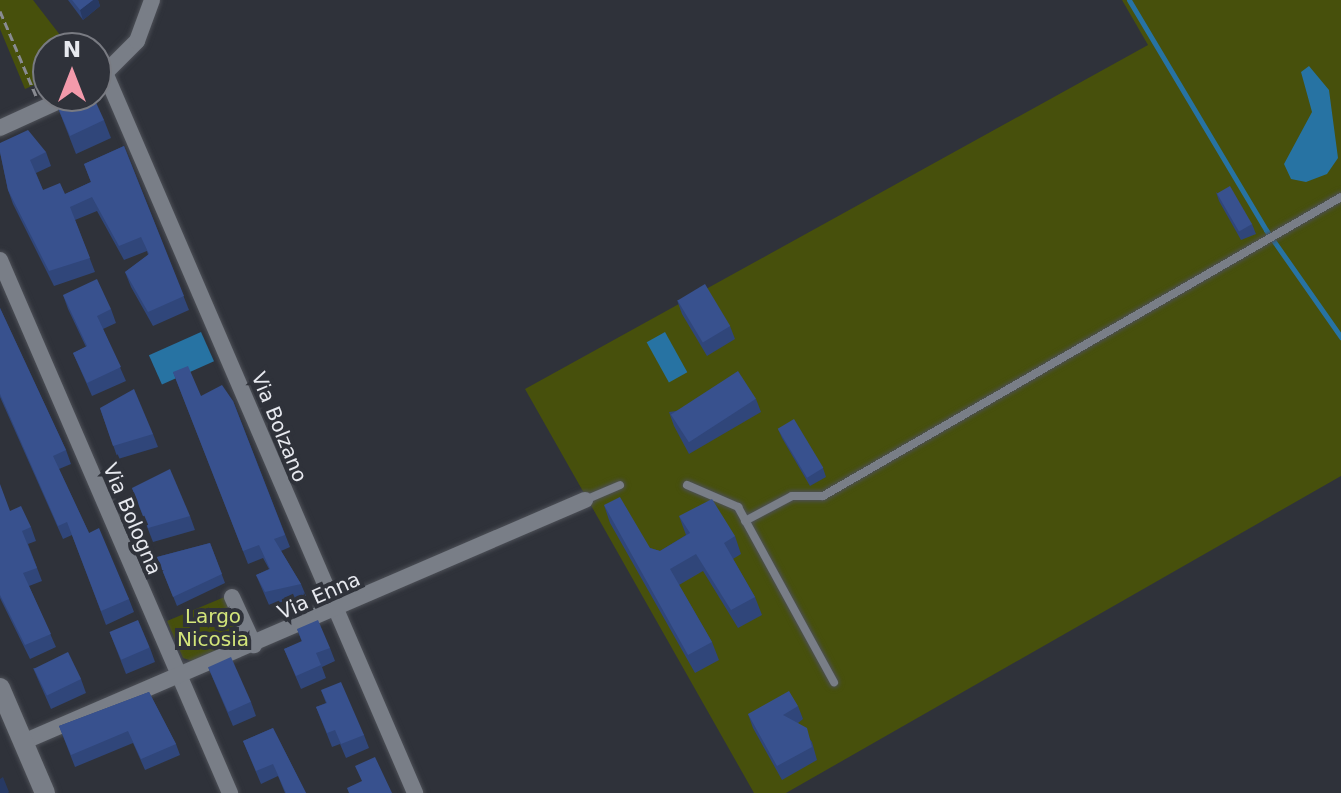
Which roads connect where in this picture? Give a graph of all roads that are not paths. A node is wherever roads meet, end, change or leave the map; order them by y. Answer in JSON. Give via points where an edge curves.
{"nodes":[{"id":1,"x":152,"y":0,"type":"edge"},
{"id":2,"x":112,"y":67,"type":"edge"},
{"id":3,"x":112,"y":104,"type":"edge"},
{"id":4,"x":35,"y":112,"type":"edge"},
{"id":5,"x":0,"y":128,"type":"edge"},
{"id":6,"x":1341,"y":197,"type":"edge"},
{"id":7,"x":0,"y":260,"type":"edge"},
{"id":8,"x":620,"y":485,"type":"dead end"},
{"id":9,"x":687,"y":485,"type":"dead end"},
{"id":10,"x":585,"y":500,"type":"joint"},
{"id":11,"x":745,"y":521,"type":"junction"},
{"id":12,"x":232,"y":597,"type":"dead end"},
{"id":13,"x":333,"y":612,"type":"junction"},
{"id":14,"x":254,"y":645,"type":"junction"},
{"id":15,"x":177,"y":678,"type":"junction"},
{"id":16,"x":834,"y":682,"type":"dead end"},
{"id":17,"x":0,"y":688,"type":"edge"},
{"id":18,"x":23,"y":742,"type":"junction"},
{"id":19,"x":45,"y":793,"type":"edge"},
{"id":20,"x":230,"y":793,"type":"edge"},
{"id":21,"x":415,"y":793,"type":"edge"}],
"edges":[{"from":1,"to":2,"type":"street","via":[[137,41]]},
{"from":3,"to":13,"type":"street","name":"Via Bolzano"},
{"from":4,"to":5,"type":"street"},
{"from":6,"to":11,"type":"lane","via":[[823,496],[792,496]]},
{"from":7,"to":15,"type":"street","name":"Via Bologna"},
{"from":8,"to":10,"type":"lane"},
{"from":9,"to":11,"type":"lane","via":[[738,507]]},
{"from":10,"to":13,"type":"street","name":"Via Enna"},
{"from":11,"to":16,"type":"lane"},
{"from":12,"to":14,"type":"street"},
{"from":13,"to":14,"type":"street","name":"Via Enna"},
{"from":13,"to":21,"type":"street","name":"Via Bolzano"},
{"from":14,"to":15,"type":"street","name":"Via Enna"},
{"from":15,"to":18,"type":"street","name":"Via Enna"},
{"from":15,"to":20,"type":"street","name":"Via Bologna"},
{"from":17,"to":18,"type":"main road"},
{"from":18,"to":19,"type":"main road"}]}
